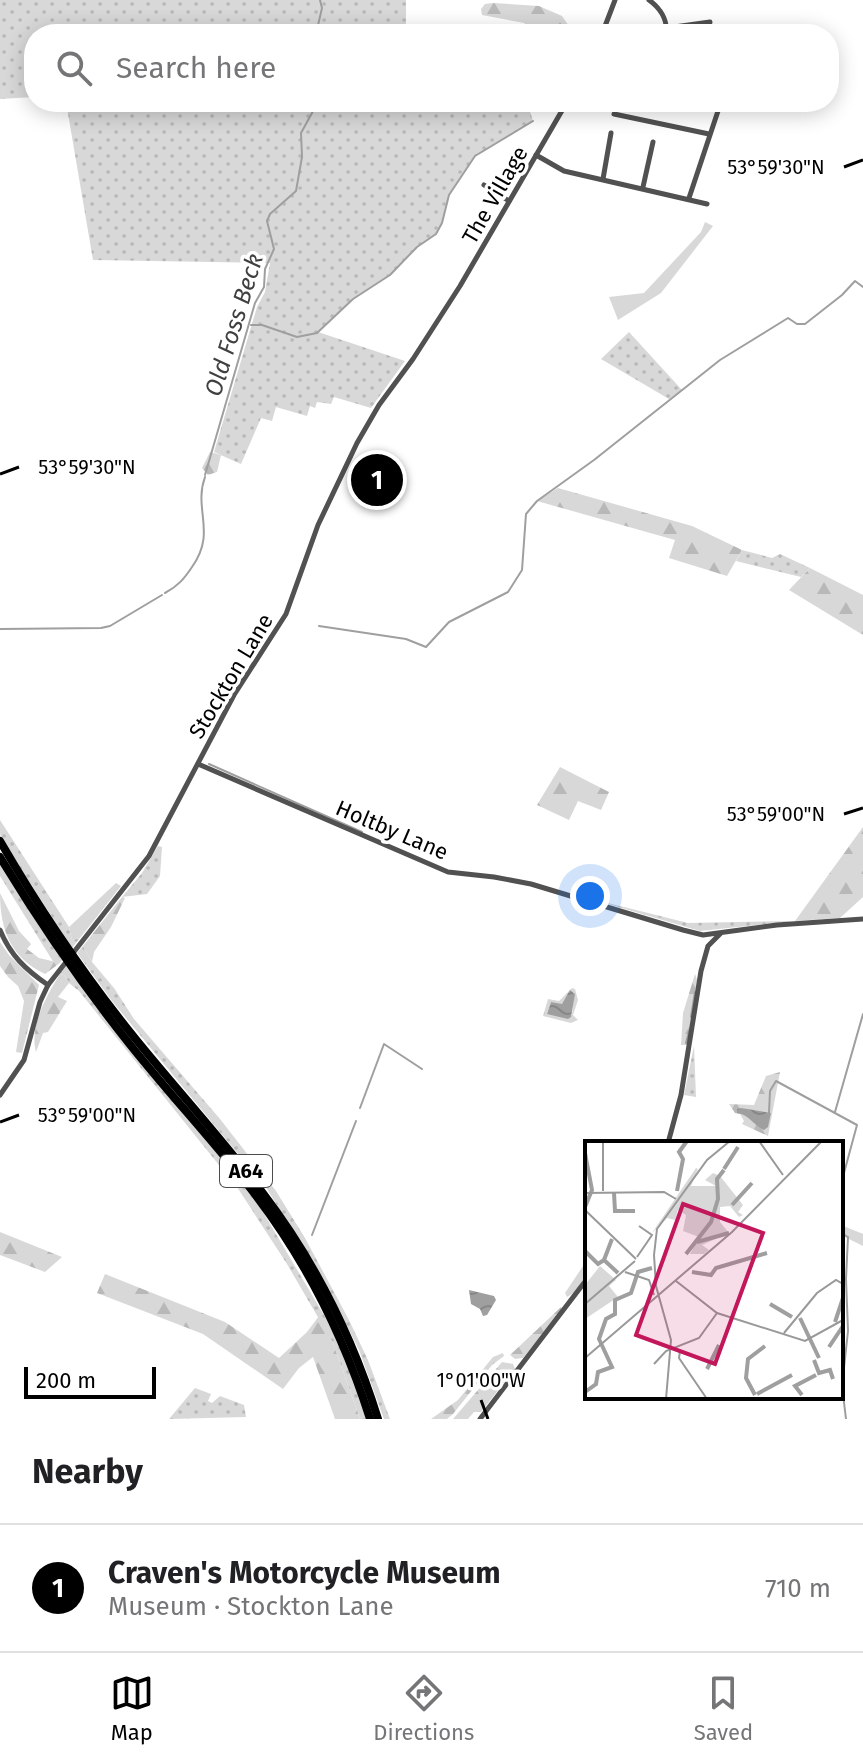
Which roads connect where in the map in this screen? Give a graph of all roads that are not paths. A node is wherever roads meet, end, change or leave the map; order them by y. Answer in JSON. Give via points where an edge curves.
{"nodes":[{"id":1,"x":615,"y":0,"type":"edge"},
{"id":2,"x":649,"y":0,"type":"edge"},
{"id":3,"x":710,"y":22,"type":"dead end"},
{"id":4,"x":606,"y":24,"type":"edge"},
{"id":5,"x":664,"y":24,"type":"edge"},
{"id":6,"x":700,"y":24,"type":"edge"},
{"id":7,"x":561,"y":112,"type":"edge"},
{"id":8,"x":717,"y":112,"type":"edge"},
{"id":9,"x":614,"y":114,"type":"dead end"},
{"id":10,"x":611,"y":133,"type":"dead end"},
{"id":11,"x":709,"y":134,"type":"junction"},
{"id":12,"x":653,"y":142,"type":"dead end"},
{"id":13,"x":536,"y":155,"type":"junction"},
{"id":14,"x":603,"y":179,"type":"junction"},
{"id":15,"x":484,"y":185,"type":"dead end"},
{"id":16,"x":643,"y":187,"type":"junction"},
{"id":17,"x":689,"y":198,"type":"junction"},
{"id":18,"x":509,"y":201,"type":"junction"},
{"id":19,"x":707,"y":204,"type":"dead end"},
{"id":20,"x":474,"y":262,"type":"joint"},
{"id":21,"x":198,"y":764,"type":"junction"},
{"id":22,"x":0,"y":841,"type":"edge"},
{"id":23,"x":0,"y":857,"type":"edge"},
{"id":24,"x":863,"y":919,"type":"edge"},
{"id":25,"x":0,"y":930,"type":"edge"},
{"id":26,"x":721,"y":934,"type":"junction"},
{"id":27,"x":703,"y":935,"type":"junction"},
{"id":28,"x":708,"y":946,"type":"junction"},
{"id":29,"x":48,"y":985,"type":"junction"},
{"id":30,"x":0,"y":1095,"type":"edge"},
{"id":31,"x":669,"y":1141,"type":"edge"},
{"id":32,"x":585,"y":1282,"type":"edge"},
{"id":33,"x":370,"y":1419,"type":"edge"},
{"id":34,"x":378,"y":1419,"type":"edge"},
{"id":35,"x":480,"y":1419,"type":"edge"}],
"edges":[{"from":1,"to":4,"type":"street"},
{"from":2,"to":5,"type":"street","via":[[658,6]]},
{"from":3,"to":6,"type":"street"},
{"from":7,"to":13,"type":"street","name":"The Village"},
{"from":8,"to":11,"type":"street"},
{"from":9,"to":11,"type":"street"},
{"from":10,"to":14,"type":"street"},
{"from":11,"to":17,"type":"street"},
{"from":12,"to":16,"type":"street"},
{"from":13,"to":14,"type":"street","via":[[564,171]]},
{"from":13,"to":18,"type":"street","name":"The Village"},
{"from":14,"to":16,"type":"street"},
{"from":15,"to":18,"type":"street"},
{"from":16,"to":17,"type":"street"},
{"from":17,"to":19,"type":"street"},
{"from":18,"to":20,"type":"street","name":"The Village"},
{"from":20,"to":21,"type":"street","name":"Stockton Lane","via":[[357,443],[318,525],[286,614],[246,673]]},
{"from":21,"to":27,"type":"street","name":"Holtby Lane","via":[[448,872],[531,884]]},
{"from":21,"to":29,"type":"street","name":"Stockton Lane","via":[[149,856]]},
{"from":22,"to":34,"type":"highway","number":"A64","via":[[80,967],[294,1237],[352,1347]]},
{"from":23,"to":33,"type":"highway","number":"A64","via":[[75,972],[288,1242],[328,1313]]},
{"from":24,"to":26,"type":"street","name":"Holtby Lane"},
{"from":25,"to":29,"type":"street","via":[[14,957]]},
{"from":26,"to":27,"type":"street","name":"Holtby Lane"},
{"from":26,"to":28,"type":"street"},
{"from":27,"to":28,"type":"street"},
{"from":28,"to":31,"type":"street"},
{"from":29,"to":30,"type":"street","name":"Stockton Lane","via":[[24,1060]]},
{"from":32,"to":35,"type":"street"}]}
